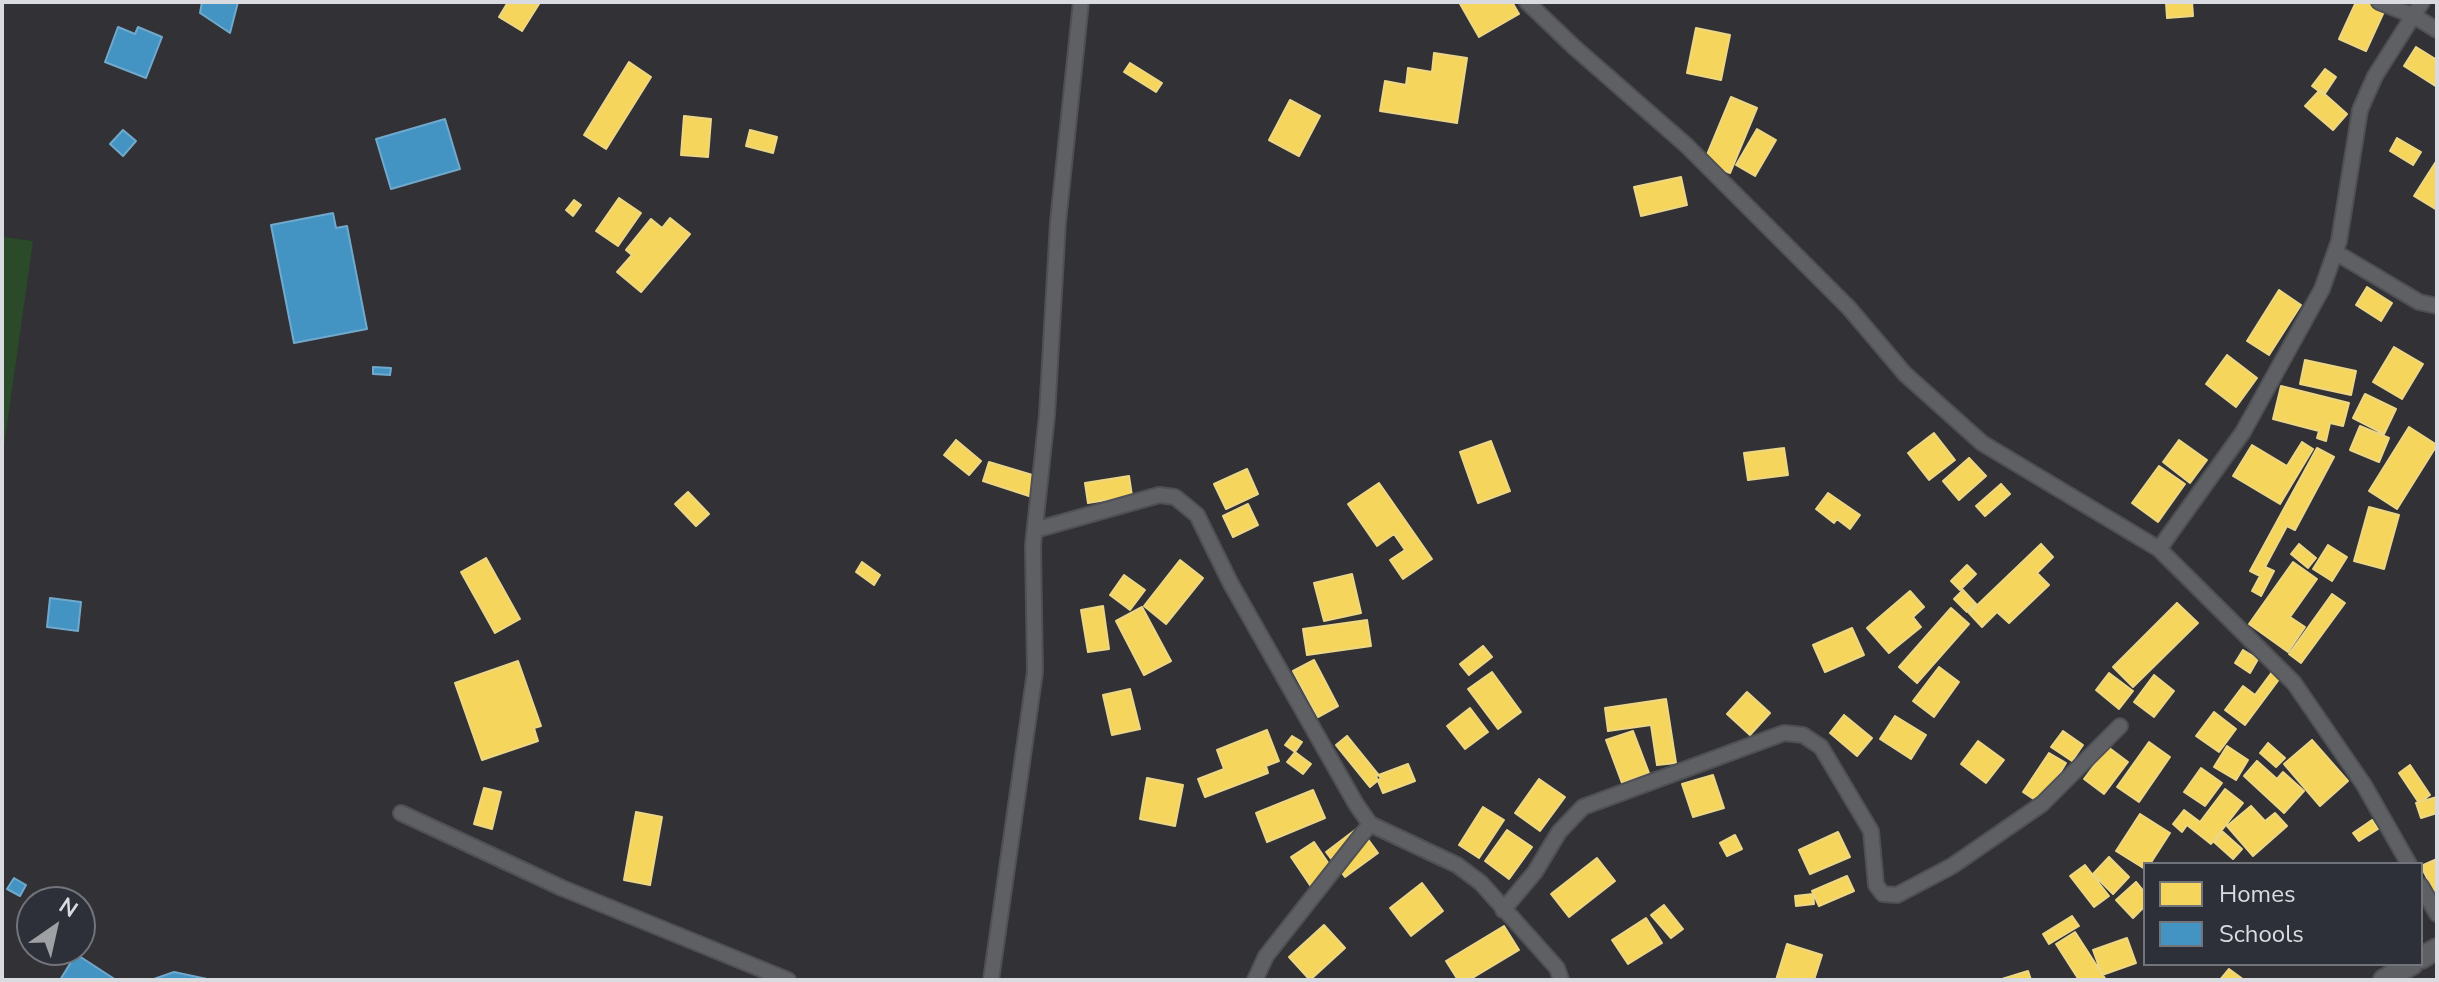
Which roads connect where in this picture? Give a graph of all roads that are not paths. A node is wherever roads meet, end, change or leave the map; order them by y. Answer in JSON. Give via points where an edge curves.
{"nodes":[{"id":1,"x":1081,"y":2,"type":"edge"},
{"id":2,"x":1527,"y":2,"type":"edge"},
{"id":3,"x":2379,"y":2,"type":"edge"},
{"id":4,"x":2422,"y":2,"type":"edge"},
{"id":5,"x":2414,"y":16,"type":"junction"},
{"id":6,"x":2437,"y":30,"type":"edge"},
{"id":7,"x":2335,"y":252,"type":"junction"},
{"id":8,"x":2437,"y":306,"type":"edge"},
{"id":9,"x":1035,"y":530,"type":"junction"},
{"id":10,"x":2159,"y":549,"type":"junction"},
{"id":11,"x":2120,"y":726,"type":"dead end"},
{"id":12,"x":401,"y":813,"type":"dead end"},
{"id":13,"x":1370,"y":824,"type":"junction"},
{"id":14,"x":2408,"y":862,"type":"edge"},
{"id":15,"x":2423,"y":890,"type":"edge"},
{"id":16,"x":1503,"y":910,"type":"junction"},
{"id":17,"x":2437,"y":914,"type":"edge"},
{"id":18,"x":2408,"y":966,"type":"edge"},
{"id":19,"x":788,"y":980,"type":"edge"},
{"id":20,"x":991,"y":980,"type":"edge"},
{"id":21,"x":1255,"y":980,"type":"edge"},
{"id":22,"x":1561,"y":980,"type":"edge"},
{"id":23,"x":2384,"y":980,"type":"edge"}],
"edges":[{"from":1,"to":9,"type":"street"},
{"from":2,"to":10,"type":"street","via":[[1686,145],[1849,308],[1905,374],[1982,443]]},
{"from":3,"to":5,"type":"street"},
{"from":4,"to":5,"type":"street"},
{"from":5,"to":6,"type":"street"},
{"from":5,"to":7,"type":"street","via":[[2360,110]]},
{"from":7,"to":8,"type":"street","via":[[2419,302]]},
{"from":7,"to":10,"type":"street","via":[[2322,289],[2243,432]]},
{"from":9,"to":13,"type":"street","via":[[1159,495],[1175,497],[1197,515],[1231,584]]},
{"from":9,"to":20,"type":"street","via":[[1035,672]]},
{"from":10,"to":14,"type":"street","via":[[2294,683],[2364,785]]},
{"from":11,"to":16,"type":"street","via":[[2042,804],[1952,866],[1897,895],[1883,894],[1876,885],[1871,831],[1821,747],[1803,735],[1784,733],[1583,807]]},
{"from":12,"to":19,"type":"street","via":[[562,888]]},
{"from":13,"to":16,"type":"street","via":[[1457,865]]},
{"from":13,"to":21,"type":"street","via":[[1266,956]]},
{"from":15,"to":17,"type":"street"},
{"from":16,"to":22,"type":"street","via":[[1557,968]]},
{"from":18,"to":23,"type":"street"}]}
